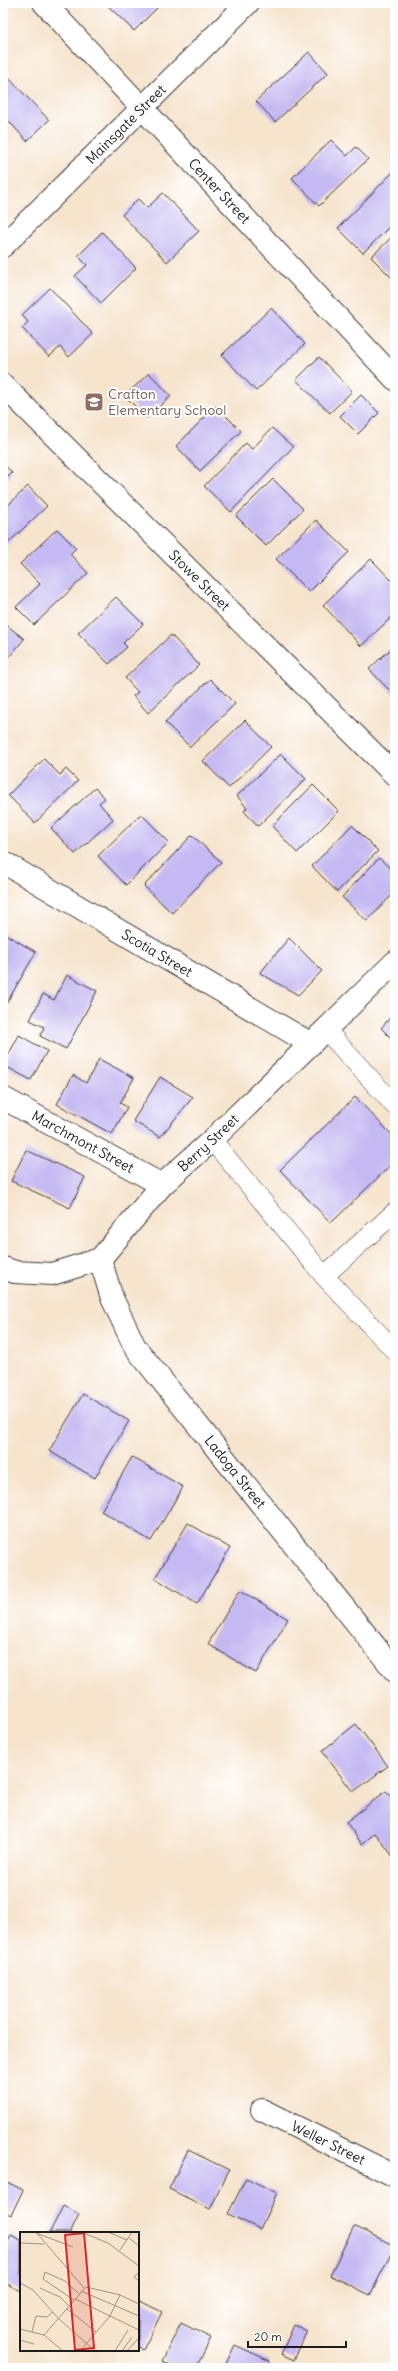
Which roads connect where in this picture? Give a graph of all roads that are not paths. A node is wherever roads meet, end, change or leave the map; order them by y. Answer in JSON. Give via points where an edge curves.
{"nodes":[{"id":1,"x":44,"y":3,"type":"edge"},
{"id":2,"x":248,"y":3,"type":"edge"},
{"id":3,"x":143,"y":109,"type":"junction"},
{"id":4,"x":3,"y":246,"type":"edge"},
{"id":5,"x":395,"y":379,"type":"edge"},
{"id":6,"x":3,"y":385,"type":"edge"},
{"id":7,"x":395,"y":775,"type":"edge"},
{"id":8,"x":3,"y":862,"type":"edge"},
{"id":9,"x":395,"y":962,"type":"edge"},
{"id":10,"x":318,"y":1037,"type":"junction"},
{"id":11,"x":3,"y":1098,"type":"edge"},
{"id":12,"x":395,"y":1106,"type":"edge"},
{"id":13,"x":212,"y":1140,"type":"junction"},
{"id":14,"x":162,"y":1185,"type":"junction"},
{"id":15,"x":395,"y":1212,"type":"edge"},
{"id":16,"x":100,"y":1259,"type":"junction"},
{"id":17,"x":3,"y":1268,"type":"edge"},
{"id":18,"x":324,"y":1276,"type":"junction"},
{"id":19,"x":395,"y":1351,"type":"edge"},
{"id":20,"x":395,"y":1671,"type":"edge"},
{"id":21,"x":262,"y":2110,"type":"dead end"},
{"id":22,"x":395,"y":2176,"type":"edge"}],
"edges":[{"from":1,"to":3,"type":"street","name":"Center Street"},
{"from":2,"to":3,"type":"street","name":"Mainsgate Street"},
{"from":3,"to":4,"type":"street","name":"Mainsgate Street"},
{"from":3,"to":5,"type":"street","name":"Center Street"},
{"from":6,"to":7,"type":"street","name":"Stowe Street"},
{"from":8,"to":10,"type":"street","name":"Scotia Street"},
{"from":9,"to":10,"type":"street","name":"Berry Street"},
{"from":10,"to":12,"type":"lane"},
{"from":10,"to":13,"type":"street","name":"Berry Street"},
{"from":11,"to":14,"type":"street","name":"Marchmont Street"},
{"from":13,"to":14,"type":"street","name":"Berry Street"},
{"from":13,"to":18,"type":"lane"},
{"from":14,"to":16,"type":"street","name":"Berry Street"},
{"from":15,"to":18,"type":"lane"},
{"from":16,"to":17,"type":"street","via":[[52,1274],[14,1272]]},
{"from":16,"to":20,"type":"street","name":"Ladoga Street","via":[[112,1298],[136,1346]]},
{"from":18,"to":19,"type":"lane"},
{"from":21,"to":22,"type":"street","name":"Weller Street"}]}
